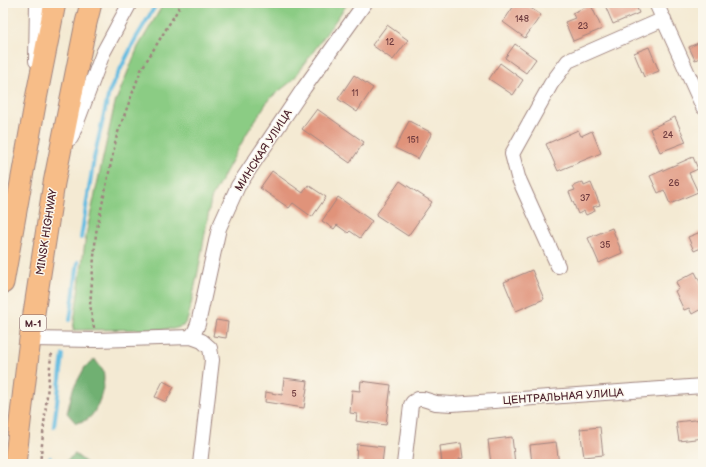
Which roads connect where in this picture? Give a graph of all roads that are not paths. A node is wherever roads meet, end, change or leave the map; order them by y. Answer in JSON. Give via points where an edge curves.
{"nodes":[{"id":1,"x":37,"y":3,"type":"edge"},
{"id":2,"x":55,"y":3,"type":"edge"},
{"id":3,"x":91,"y":3,"type":"edge"},
{"id":4,"x":130,"y":3,"type":"edge"},
{"id":5,"x":365,"y":3,"type":"edge"},
{"id":6,"x":656,"y":3,"type":"edge"},
{"id":7,"x":664,"y":19,"type":"junction"},
{"id":8,"x":36,"y":99,"type":"junction"},
{"id":9,"x":703,"y":107,"type":"edge"},
{"id":10,"x":54,"y":183,"type":"junction"},
{"id":11,"x":558,"y":266,"type":"dead end"},
{"id":12,"x":3,"y":283,"type":"edge"},
{"id":13,"x":191,"y":337,"type":"junction"},
{"id":14,"x":30,"y":339,"type":"junction"},
{"id":15,"x":703,"y":386,"type":"edge"},
{"id":16,"x":15,"y":464,"type":"edge"},
{"id":17,"x":200,"y":464,"type":"edge"},
{"id":18,"x":404,"y":464,"type":"edge"}],
"edges":[{"from":1,"to":8,"type":"street"},
{"from":2,"to":8,"type":"highway"},
{"from":3,"to":10,"type":"highway","name":"MINSK HIGHWAY","number":"М-1"},
{"from":4,"to":10,"type":"street","via":[[103,52]]},
{"from":5,"to":13,"type":"street","name":"МИНСКАЯ УЛИЦА","via":[[238,186],[220,228],[198,324]]},
{"from":6,"to":7,"type":"street"},
{"from":7,"to":9,"type":"street"},
{"from":7,"to":11,"type":"street","via":[[568,61],[551,84],[512,154],[518,177]]},
{"from":8,"to":12,"type":"highway"},
{"from":10,"to":14,"type":"highway","name":"MINSK HIGHWAY","number":"М-1"},
{"from":13,"to":14,"type":"street"},
{"from":13,"to":17,"type":"street","via":[[202,341],[210,348],[212,360]]},
{"from":14,"to":16,"type":"highway","name":"MINSK HIGHWAY","number":"М-1"},
{"from":15,"to":18,"type":"street","name":"ЦЕНТРАЛЬНАЯ УЛИЦА","via":[[452,404],[418,399],[411,405]]}]}
